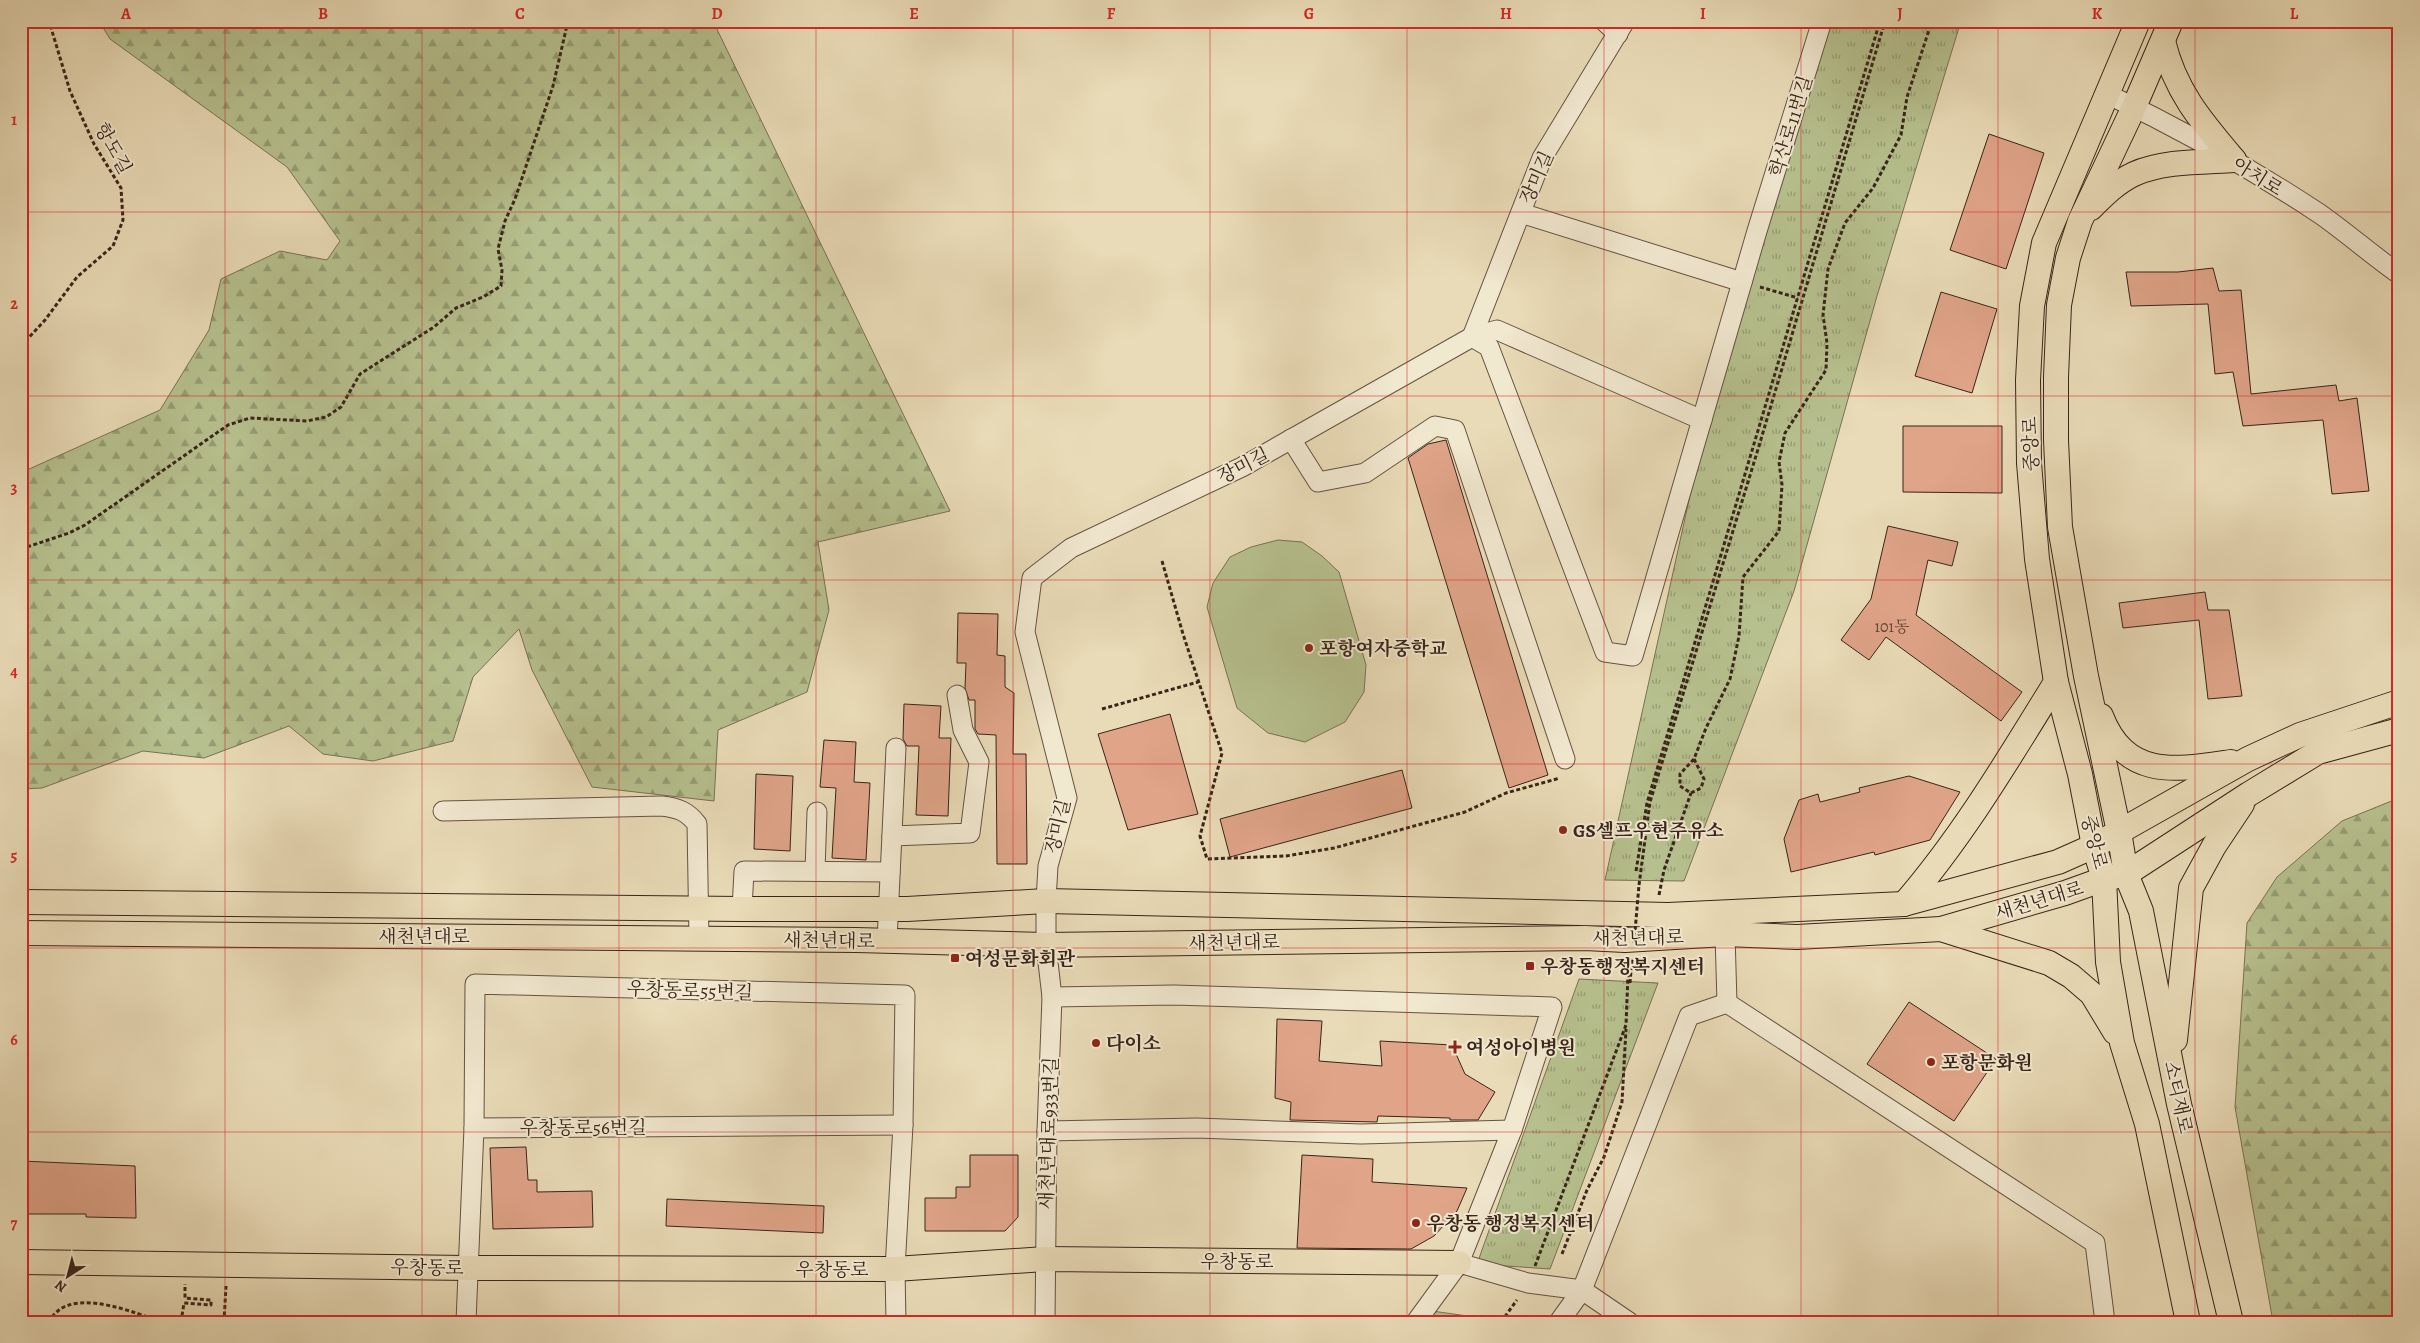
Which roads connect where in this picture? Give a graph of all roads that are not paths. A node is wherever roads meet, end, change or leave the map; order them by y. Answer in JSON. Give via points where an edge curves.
{"nodes":[{"id":1,"x":1822,"y":21,"type":"edge"},
{"id":2,"x":2138,"y":21,"type":"edge"},
{"id":3,"x":1615,"y":25,"type":"edge"},
{"id":4,"x":2167,"y":31,"type":"edge"},
{"id":5,"x":2108,"y":94,"type":"junction"},
{"id":6,"x":2134,"y":107,"type":"junction"},
{"id":7,"x":2234,"y":160,"type":"junction"},
{"id":8,"x":1520,"y":213,"type":"junction"},
{"id":9,"x":2080,"y":221,"type":"junction"},
{"id":10,"x":2399,"y":274,"type":"edge"},
{"id":11,"x":1742,"y":282,"type":"junction"},
{"id":12,"x":1472,"y":337,"type":"junction"},
{"id":13,"x":1702,"y":420,"type":"junction"},
{"id":14,"x":1291,"y":440,"type":"junction"},
{"id":15,"x":2086,"y":676,"type":"junction"},
{"id":16,"x":2056,"y":682,"type":"junction"},
{"id":17,"x":957,"y":695,"type":"dead end"},
{"id":18,"x":2399,"y":702,"type":"edge"},
{"id":19,"x":2399,"y":730,"type":"edge"},
{"id":20,"x":896,"y":748,"type":"dead end"},
{"id":21,"x":1566,"y":759,"type":"road end"},
{"id":22,"x":2248,"y":759,"type":"junction"},
{"id":23,"x":2249,"y":794,"type":"junction"},
{"id":24,"x":443,"y":811,"type":"dead end"},
{"id":25,"x":817,"y":812,"type":"dead end"},
{"id":26,"x":2119,"y":832,"type":"junction"},
{"id":27,"x":892,"y":836,"type":"junction"},
{"id":28,"x":2094,"y":846,"type":"junction"},
{"id":29,"x":815,"y":872,"type":"junction"},
{"id":30,"x":890,"y":872,"type":"junction"},
{"id":31,"x":2115,"y":876,"type":"junction"},
{"id":32,"x":1046,"y":901,"type":"junction"},
{"id":33,"x":21,"y":902,"type":"edge"},
{"id":34,"x":1904,"y":904,"type":"junction"},
{"id":35,"x":888,"y":908,"type":"junction"},
{"id":36,"x":699,"y":909,"type":"junction"},
{"id":37,"x":742,"y":909,"type":"junction"},
{"id":38,"x":1941,"y":929,"type":"junction"},
{"id":39,"x":21,"y":932,"type":"edge"},
{"id":40,"x":1725,"y":934,"type":"junction"},
{"id":41,"x":699,"y":938,"type":"junction"},
{"id":42,"x":887,"y":940,"type":"junction"},
{"id":43,"x":1046,"y":945,"type":"junction"},
{"id":44,"x":1052,"y":997,"type":"junction"},
{"id":45,"x":1727,"y":1002,"type":"junction"},
{"id":46,"x":2122,"y":1043,"type":"junction"},
{"id":47,"x":2176,"y":1084,"type":"junction"},
{"id":48,"x":903,"y":1124,"type":"junction"},
{"id":49,"x":474,"y":1128,"type":"junction"},
{"id":50,"x":1512,"y":1130,"type":"junction"},
{"id":51,"x":1047,"y":1131,"type":"junction"},
{"id":52,"x":1044,"y":1259,"type":"junction"},
{"id":53,"x":21,"y":1262,"type":"edge"},
{"id":54,"x":1459,"y":1263,"type":"junction"},
{"id":55,"x":468,"y":1268,"type":"junction"},
{"id":56,"x":895,"y":1269,"type":"junction"},
{"id":57,"x":1582,"y":1290,"type":"junction"},
{"id":58,"x":466,"y":1322,"type":"edge"},
{"id":59,"x":896,"y":1322,"type":"edge"},
{"id":60,"x":1045,"y":1322,"type":"edge"},
{"id":61,"x":1416,"y":1322,"type":"edge"},
{"id":62,"x":1559,"y":1322,"type":"edge"},
{"id":63,"x":1630,"y":1322,"type":"edge"},
{"id":64,"x":2105,"y":1322,"type":"edge"},
{"id":65,"x":2188,"y":1322,"type":"edge"},
{"id":66,"x":2231,"y":1322,"type":"edge"}],
"edges":[{"from":1,"to":11,"type":"street","name":"학산로11번길"},
{"from":2,"to":5,"type":"main road","name":"중앙로"},
{"from":3,"to":8,"type":"street","name":"장미길","via":[[1542,158]]},
{"from":4,"to":6,"type":"main road","name":"중앙로"},
{"from":4,"to":7,"type":"main road","via":[[2169,66],[2193,111]]},
{"from":5,"to":6,"type":"street","name":"아치로"},
{"from":5,"to":16,"type":"main road","name":"중앙로","via":[[2044,243],[2032,306],[2028,380],[2030,463],[2037,559]]},
{"from":6,"to":7,"type":"street","name":"아치로"},
{"from":6,"to":9,"type":"main road","name":"중앙로"},
{"from":7,"to":9,"type":"main road","via":[[2186,163],[2134,174],[2114,186]]},
{"from":7,"to":10,"type":"street","name":"아치로","via":[[2321,215]]},
{"from":8,"to":11,"type":"street"},
{"from":8,"to":12,"type":"street","name":"장미길"},
{"from":9,"to":15,"type":"main road","name":"중앙로","via":[[2068,258],[2059,305],[2056,431],[2060,527]]},
{"from":11,"to":13,"type":"street","name":"학산로11번길"},
{"from":12,"to":13,"type":"street","via":[[1497,330]]},
{"from":12,"to":13,"type":"street","name":"학산로11번길","via":[[1489,347],[1605,652],[1633,656]]},
{"from":12,"to":14,"type":"street","name":"장미길"},
{"from":14,"to":21,"type":"street","via":[[1318,482],[1365,473],[1435,426],[1455,430]]},
{"from":14,"to":32,"type":"street","name":"장미길","via":[[1242,467],[1070,548],[1032,578],[1025,632],[1067,798],[1048,866]]},
{"from":15,"to":22,"type":"main road","via":[[2107,731],[2139,761],[2168,769],[2182,769]]},
{"from":15,"to":26,"type":"main road","name":"중앙로"},
{"from":16,"to":28,"type":"main road","name":"중앙로","via":[[2080,774]]},
{"from":16,"to":34,"type":"main road","via":[[1993,784],[1930,874]]},
{"from":17,"to":27,"type":"street","via":[[963,730],[979,762],[970,832]]},
{"from":18,"to":22,"type":"main road","name":"새천년대로","via":[[2300,735]]},
{"from":19,"to":23,"type":"main road","name":"새천년대로","via":[[2318,752]]},
{"from":20,"to":27,"type":"street"},
{"from":22,"to":26,"type":"main road","name":"새천년대로"},
{"from":23,"to":31,"type":"main road","name":"새천년대로"},
{"from":23,"to":47,"type":"main road","via":[[2191,888],[2175,1029]]},
{"from":24,"to":36,"type":"street","via":[[678,808],[697,824]]},
{"from":25,"to":29,"type":"street"},
{"from":26,"to":28,"type":"main road","name":"새천년대로"},
{"from":26,"to":31,"type":"main road","name":"중앙로"},
{"from":27,"to":30,"type":"street"},
{"from":28,"to":31,"type":"main road","name":"중앙로"},
{"from":28,"to":34,"type":"main road","name":"새천년대로","via":[[2058,862]]},
{"from":29,"to":30,"type":"street"},
{"from":29,"to":37,"type":"street","via":[[744,871]]},
{"from":30,"to":35,"type":"street"},
{"from":31,"to":38,"type":"main road","name":"새천년대로"},
{"from":31,"to":46,"type":"main road","name":"소티재로","via":[[2108,962]]},
{"from":31,"to":47,"type":"main road","name":"소티재로","via":[[2141,911]]},
{"from":32,"to":34,"type":"main road","name":"새천년대로","via":[[1668,915]]},
{"from":32,"to":35,"type":"main road","name":"새천년대로"},
{"from":32,"to":43,"type":"street","name":"장미길"},
{"from":33,"to":36,"type":"main road","name":"새천년대로"},
{"from":35,"to":37,"type":"main road","name":"새천년대로"},
{"from":35,"to":42,"type":"street"},
{"from":36,"to":37,"type":"main road","name":"새천년대로"},
{"from":36,"to":41,"type":"street"},
{"from":38,"to":40,"type":"main road","name":"새천년대로","via":[[1797,937]]},
{"from":38,"to":46,"type":"main road","via":[[2048,963],[2071,976],[2092,994]]},
{"from":39,"to":41,"type":"main road","name":"새천년대로"},
{"from":40,"to":43,"type":"main road","name":"새천년대로","via":[[1625,940]]},
{"from":40,"to":45,"type":"street"},
{"from":41,"to":42,"type":"main road","name":"새천년대로"},
{"from":42,"to":43,"type":"main road","name":"새천년대로"},
{"from":43,"to":44,"type":"street","name":"새천년대로933번길"},
{"from":44,"to":50,"type":"street","via":[[1174,995],[1552,1007]]},
{"from":44,"to":51,"type":"street","name":"새천년대로933번길"},
{"from":45,"to":57,"type":"street","via":[[1689,1016]]},
{"from":45,"to":64,"type":"street","via":[[2095,1243]]},
{"from":46,"to":65,"type":"main road","name":"소티재로","via":[[2147,1124]]},
{"from":47,"to":66,"type":"main road","name":"소티재로"},
{"from":48,"to":49,"type":"street","name":"우창동로56번길"},
{"from":48,"to":49,"type":"street","name":"우창동로55번길","via":[[905,995],[475,984]]},
{"from":48,"to":56,"type":"street"},
{"from":49,"to":55,"type":"street"},
{"from":50,"to":51,"type":"street","via":[[1361,1134],[1197,1128]]},
{"from":50,"to":54,"type":"street"},
{"from":51,"to":52,"type":"street","name":"새천년대로933번길"},
{"from":52,"to":54,"type":"main road","name":"우창동로"},
{"from":52,"to":56,"type":"main road","name":"우창동로"},
{"from":52,"to":60,"type":"street","name":"새천년대로933번길"},
{"from":53,"to":55,"type":"main road","name":"우창동로"},
{"from":54,"to":57,"type":"street","name":"우창동로","via":[[1528,1283]]},
{"from":54,"to":61,"type":"street"},
{"from":55,"to":56,"type":"main road","name":"우창동로"},
{"from":55,"to":58,"type":"street"},
{"from":56,"to":59,"type":"street"},
{"from":57,"to":62,"type":"street"},
{"from":57,"to":63,"type":"street","name":"우창동로"}]}
